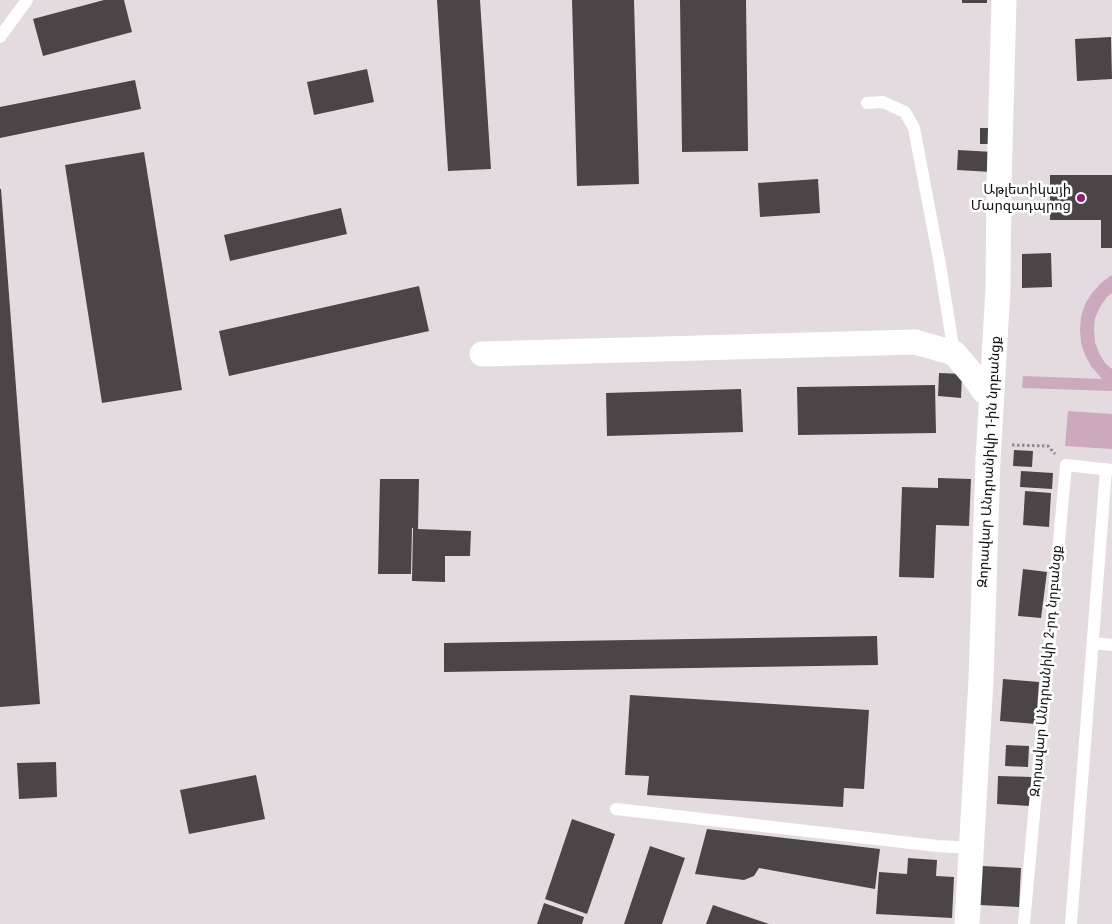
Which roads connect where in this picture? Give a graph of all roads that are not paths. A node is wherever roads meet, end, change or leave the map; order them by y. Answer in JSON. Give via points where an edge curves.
{"nodes":[{"id":1,"x":28,"y":0,"type":"edge"},
{"id":2,"x":1004,"y":0,"type":"edge"},
{"id":3,"x":0,"y":37,"type":"edge"},
{"id":4,"x":867,"y":103,"type":"dead end"},
{"id":5,"x":954,"y":353,"type":"junction"},
{"id":6,"x":482,"y":354,"type":"dead end"},
{"id":7,"x":992,"y":394,"type":"junction"},
{"id":8,"x":1109,"y":469,"type":"edge"},
{"id":9,"x":1093,"y":643,"type":"junction"},
{"id":10,"x":1112,"y":645,"type":"edge"},
{"id":11,"x":616,"y":809,"type":"dead end"},
{"id":12,"x":971,"y":848,"type":"junction"},
{"id":13,"x":967,"y":924,"type":"edge"},
{"id":14,"x":1024,"y":924,"type":"edge"},
{"id":15,"x":1070,"y":924,"type":"edge"}],
"edges":[{"from":1,"to":3,"type":"lane"},
{"from":2,"to":7,"type":"street","name":"Զորավար Անդրանիկի 1-ին նրբանցք","via":[[998,289]]},
{"from":4,"to":5,"type":"lane","via":[[883,102],[905,112],[914,128]]},
{"from":5,"to":6,"type":"street","via":[[915,342]]},
{"from":5,"to":7,"type":"street","via":[[984,391]]},
{"from":7,"to":12,"type":"street","name":"Զորավար Անդրանիկի 1-ին նրբանցք"},
{"from":8,"to":9,"type":"lane"},
{"from":8,"to":14,"type":"lane","name":"Զորավար Անդրանիկի 2-րդ նրբանցք","via":[[1066,465]]},
{"from":9,"to":10,"type":"lane"},
{"from":9,"to":15,"type":"lane"},
{"from":11,"to":12,"type":"lane"},
{"from":12,"to":13,"type":"street","name":"Զորավար Անդրանիկի 1-ին նրբանցք"}]}
